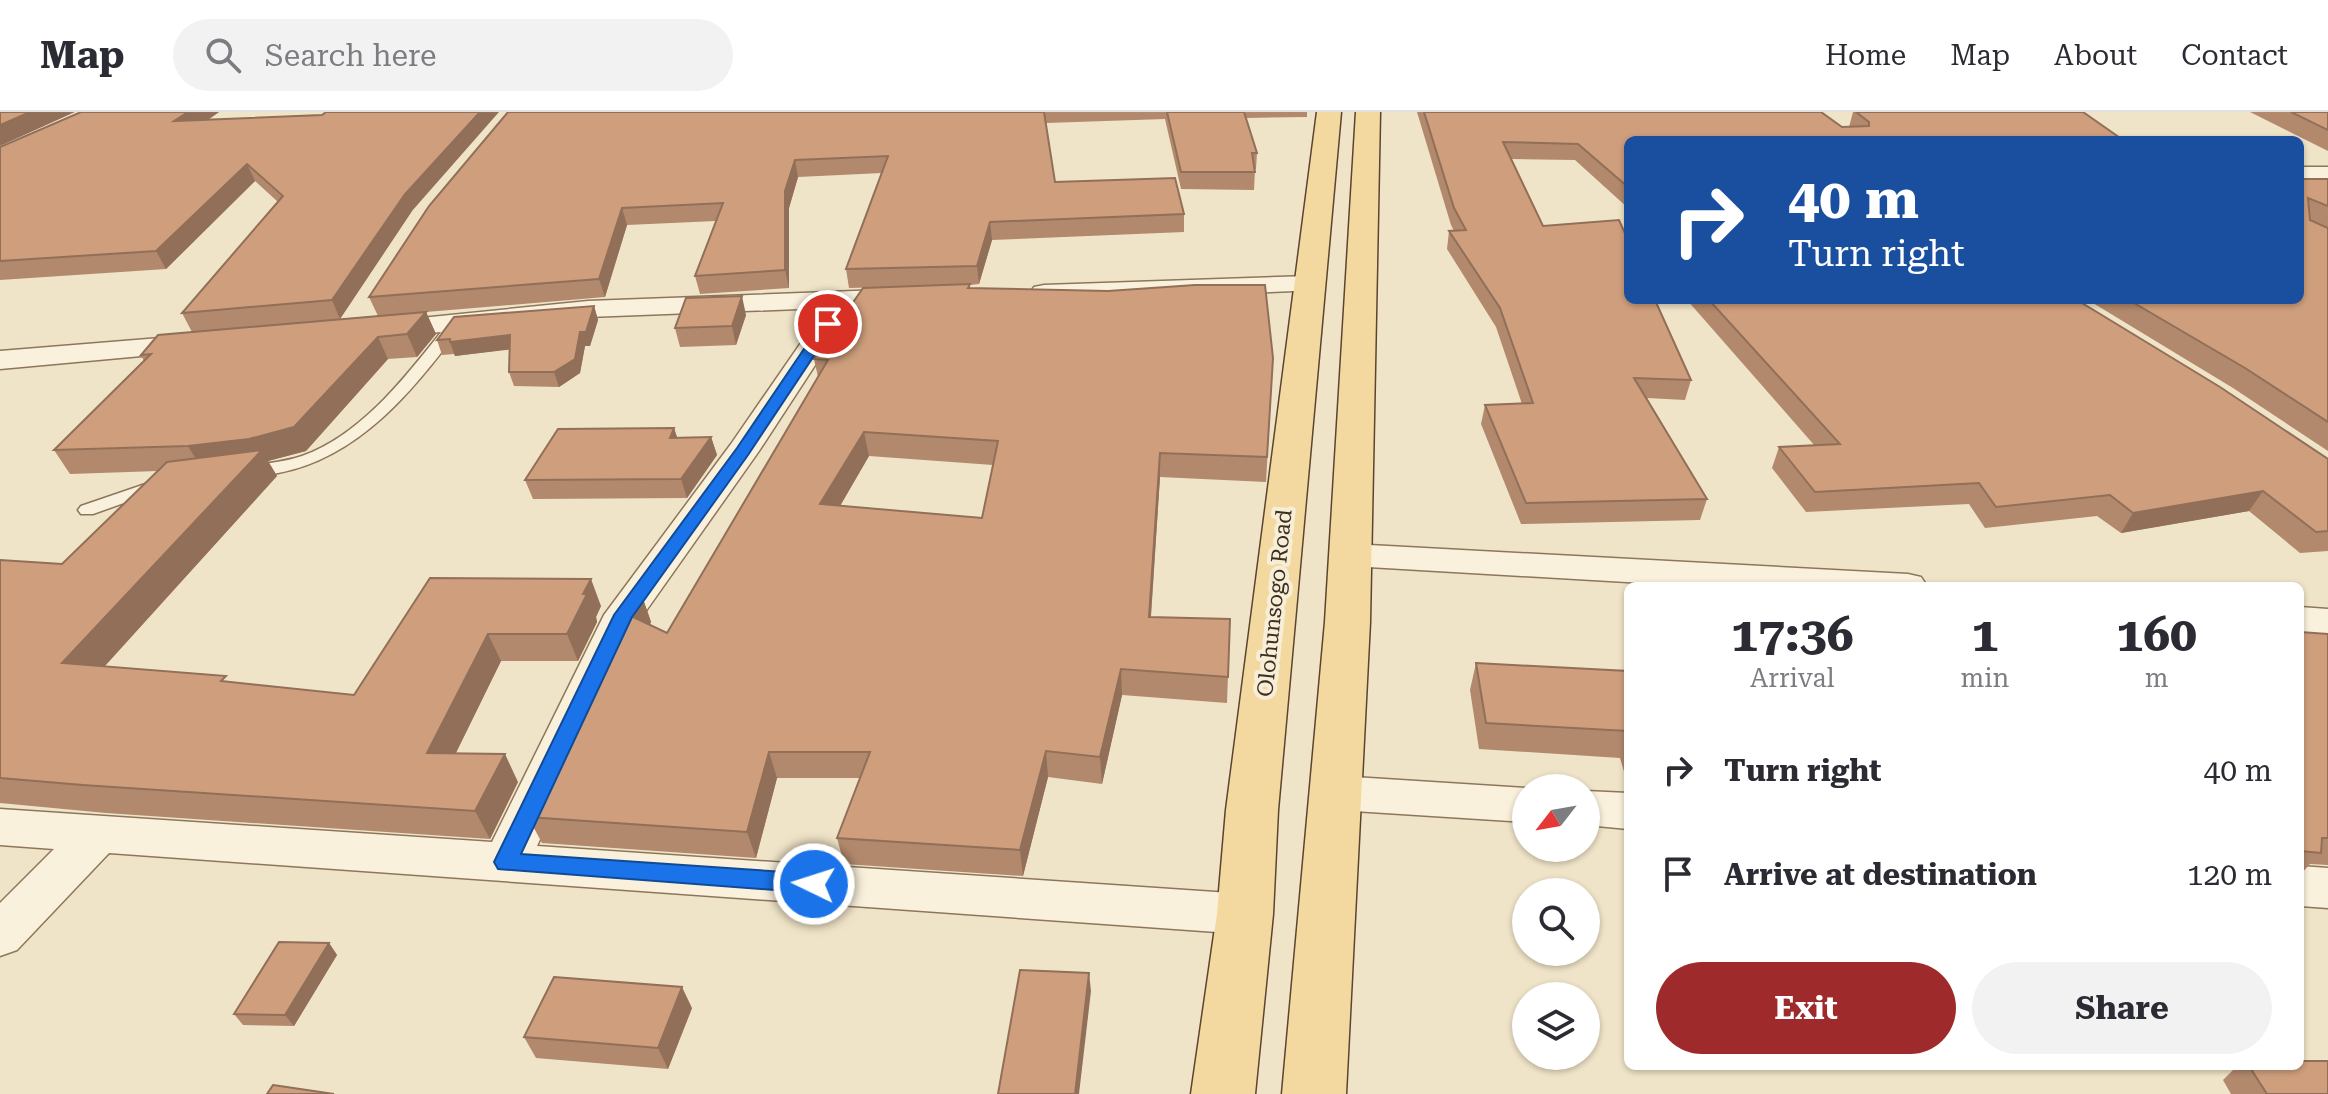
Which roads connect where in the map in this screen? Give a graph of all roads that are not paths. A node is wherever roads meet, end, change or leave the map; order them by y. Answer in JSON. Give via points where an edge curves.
{"nodes":[{"id":1,"x":1329,"y":112,"type":"edge"},
{"id":2,"x":1368,"y":112,"type":"edge"},
{"id":3,"x":2304,"y":174,"type":"edge"},
{"id":4,"x":2328,"y":174,"type":"edge"},
{"id":5,"x":1309,"y":284,"type":"junction"},
{"id":6,"x":1015,"y":293,"type":"edge"},
{"id":7,"x":938,"y":296,"type":"edge"},
{"id":8,"x":845,"y":299,"type":"junction"},
{"id":9,"x":456,"y":322,"type":"junction"},
{"id":10,"x":350,"y":332,"type":"edge"},
{"id":11,"x":223,"y":342,"type":"edge"},
{"id":12,"x":0,"y":360,"type":"edge"},
{"id":13,"x":223,"y":475,"type":"edge"},
{"id":14,"x":177,"y":480,"type":"edge"},
{"id":15,"x":87,"y":510,"type":"dead end"},
{"id":16,"x":1351,"y":555,"type":"junction"},
{"id":17,"x":1836,"y":582,"type":"edge"},
{"id":18,"x":2304,"y":620,"type":"edge"},
{"id":19,"x":2328,"y":622,"type":"edge"},
{"id":20,"x":1338,"y":793,"type":"junction"},
{"id":21,"x":1512,"y":804,"type":"edge"},
{"id":22,"x":1600,"y":809,"type":"edge"},
{"id":23,"x":1624,"y":811,"type":"edge"},
{"id":24,"x":0,"y":827,"type":"edge"},
{"id":25,"x":98,"y":834,"type":"junction"},
{"id":26,"x":506,"y":862,"type":"junction"},
{"id":27,"x":2304,"y":886,"type":"edge"},
{"id":28,"x":2328,"y":888,"type":"edge"},
{"id":29,"x":1245,"y":914,"type":"junction"},
{"id":30,"x":0,"y":935,"type":"edge"},
{"id":31,"x":1223,"y":1094,"type":"edge"},
{"id":32,"x":1314,"y":1094,"type":"edge"}],
"edges":[{"from":1,"to":5,"type":"main road","name":"Olohunsogo Road"},
{"from":2,"to":16,"type":"main road"},
{"from":3,"to":4,"type":"street"},
{"from":5,"to":6,"type":"street"},
{"from":5,"to":29,"type":"main road","name":"Olohunsogo Road"},
{"from":7,"to":8,"type":"street"},
{"from":8,"to":9,"type":"street","via":[[588,309]]},
{"from":8,"to":26,"type":"street","via":[[623,615]]},
{"from":9,"to":10,"type":"street"},
{"from":9,"to":13,"type":"lane","via":[[420,369],[349,438],[287,467]]},
{"from":11,"to":12,"type":"street"},
{"from":14,"to":15,"type":"lane"},
{"from":16,"to":17,"type":"street"},
{"from":16,"to":20,"type":"main road"},
{"from":18,"to":19,"type":"street"},
{"from":20,"to":21,"type":"street"},
{"from":20,"to":32,"type":"main road","via":[[1323,929]]},
{"from":22,"to":23,"type":"street"},
{"from":24,"to":25,"type":"street"},
{"from":25,"to":26,"type":"street"},
{"from":25,"to":30,"type":"street"},
{"from":26,"to":29,"type":"street"},
{"from":27,"to":28,"type":"street"},
{"from":29,"to":31,"type":"main road","name":"Olohunsogo Road"}]}
